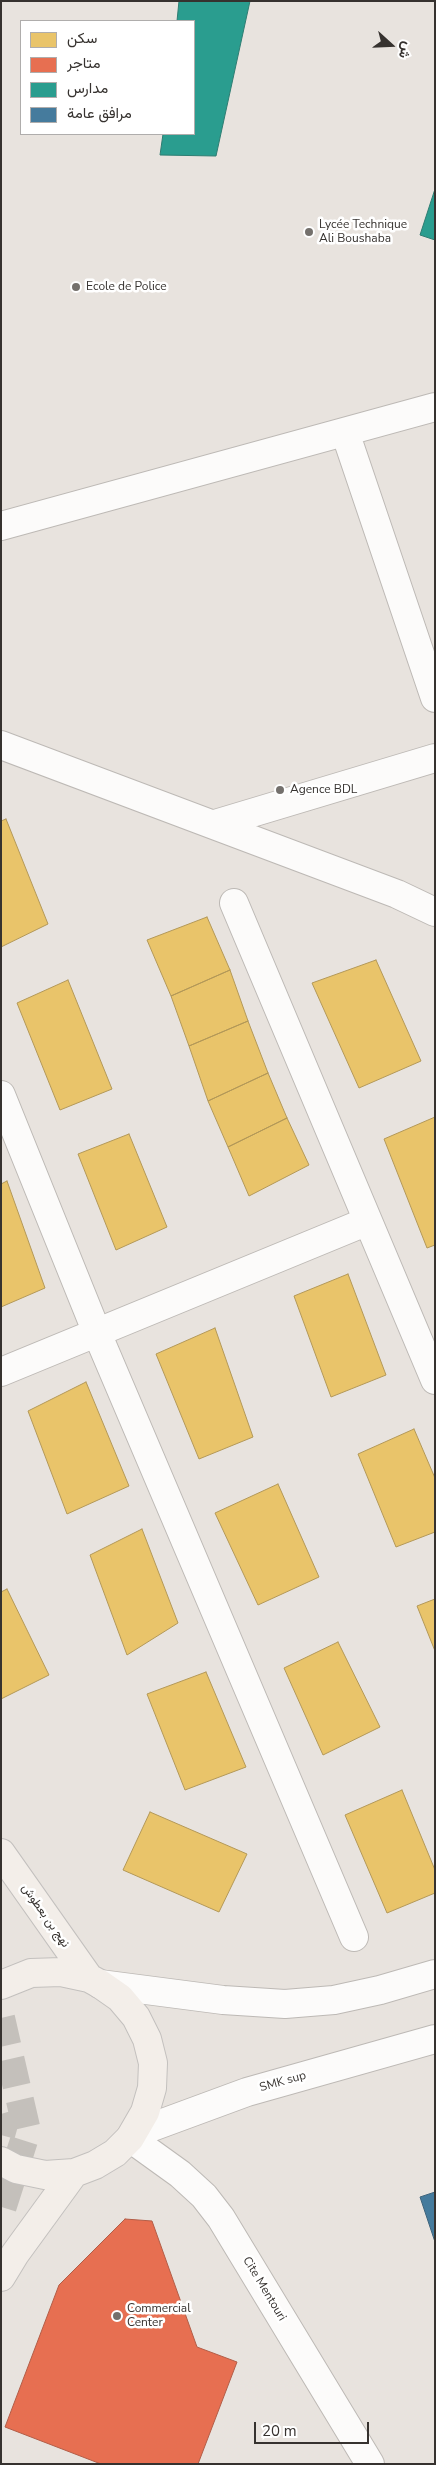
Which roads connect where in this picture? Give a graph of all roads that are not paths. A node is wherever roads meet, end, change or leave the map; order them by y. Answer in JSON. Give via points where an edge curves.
{"nodes":[{"id":1,"x":435,"y":407,"type":"edge"},
{"id":2,"x":345,"y":432,"type":"junction"},
{"id":3,"x":1,"y":526,"type":"edge"},
{"id":4,"x":435,"y":698,"type":"edge"},
{"id":5,"x":1,"y":745,"type":"edge"},
{"id":6,"x":435,"y":758,"type":"edge"},
{"id":7,"x":215,"y":824,"type":"junction"},
{"id":8,"x":234,"y":903,"type":"dead end"},
{"id":9,"x":435,"y":912,"type":"edge"},
{"id":10,"x":1,"y":1095,"type":"edge"},
{"id":11,"x":368,"y":1221,"type":"junction"},
{"id":12,"x":97,"y":1333,"type":"junction"},
{"id":13,"x":1,"y":1372,"type":"edge"},
{"id":14,"x":435,"y":1380,"type":"edge"},
{"id":15,"x":1,"y":1853,"type":"edge"},
{"id":16,"x":354,"y":1937,"type":"dead end"},
{"id":17,"x":435,"y":1974,"type":"edge"},
{"id":18,"x":95,"y":1981,"type":"junction"},
{"id":19,"x":1,"y":1985,"type":"edge"},
{"id":20,"x":435,"y":2039,"type":"edge"},
{"id":21,"x":132,"y":2136,"type":"junction"},
{"id":22,"x":1,"y":2161,"type":"edge"},
{"id":23,"x":74,"y":2172,"type":"junction"},
{"id":24,"x":1,"y":2277,"type":"edge"},
{"id":25,"x":370,"y":2464,"type":"edge"}],
"edges":[{"from":1,"to":2,"type":"street"},
{"from":2,"to":3,"type":"street"},
{"from":2,"to":4,"type":"street"},
{"from":5,"to":7,"type":"street"},
{"from":6,"to":7,"type":"street"},
{"from":7,"to":9,"type":"street","via":[[397,894]]},
{"from":8,"to":11,"type":"street"},
{"from":10,"to":12,"type":"street"},
{"from":11,"to":12,"type":"street"},
{"from":11,"to":14,"type":"street"},
{"from":12,"to":13,"type":"street"},
{"from":12,"to":16,"type":"street"},
{"from":15,"to":18,"type":"main road","name":"نهج بن بعطوش"},
{"from":17,"to":18,"type":"street","via":[[334,2000],[285,2004],[223,2000]]},
{"from":18,"to":19,"type":"main road","via":[[60,1972],[32,1973]]},
{"from":18,"to":21,"type":"main road","via":[[120,1998],[136,2017],[147,2039],[153,2063],[150,2096]]},
{"from":20,"to":21,"type":"street","name":"SMK sup","via":[[247,2092]]},
{"from":21,"to":23,"type":"main road","via":[[115,2153]]},
{"from":21,"to":25,"type":"street","name":"Cite Mentouri","via":[[204,2196],[221,2218]]},
{"from":22,"to":23,"type":"main road","via":[[16,2169],[45,2175]]},
{"from":23,"to":24,"type":"main road"}]}
